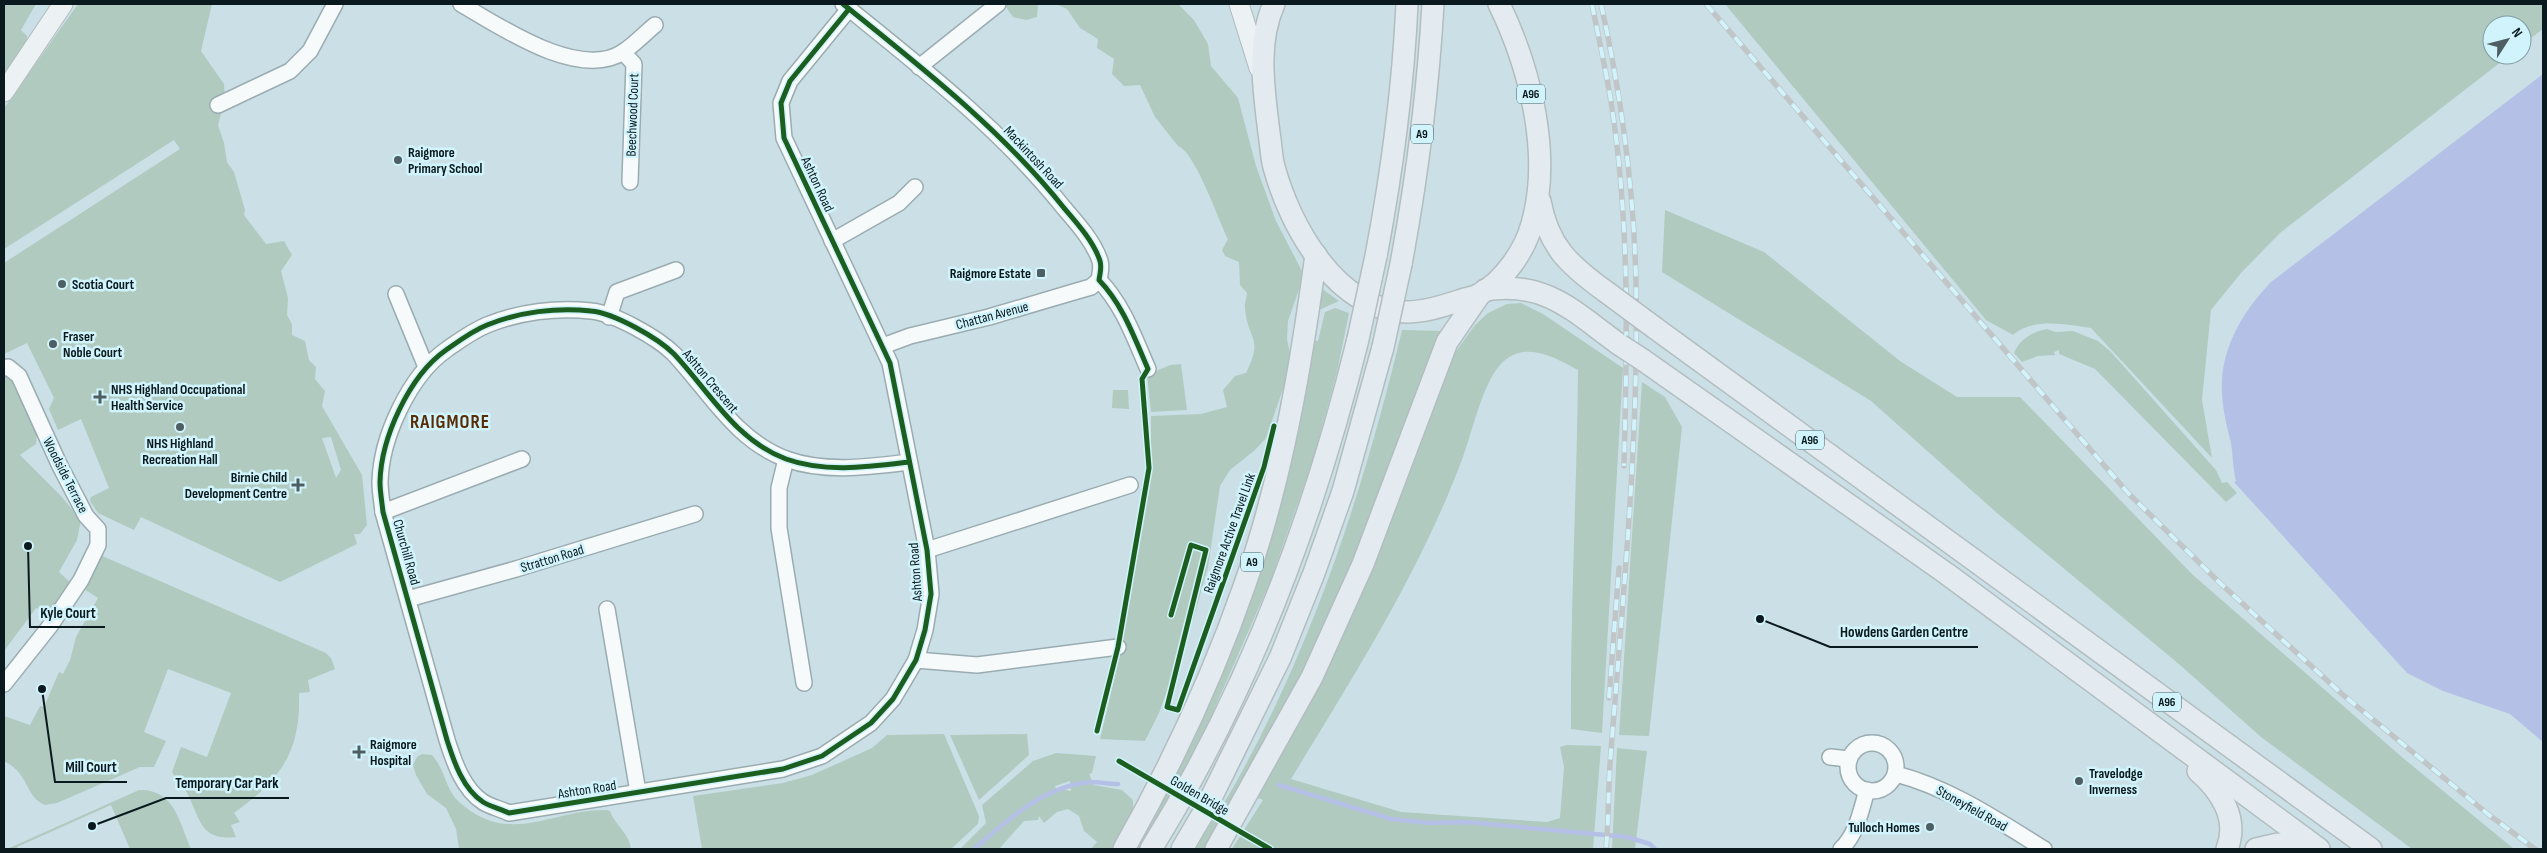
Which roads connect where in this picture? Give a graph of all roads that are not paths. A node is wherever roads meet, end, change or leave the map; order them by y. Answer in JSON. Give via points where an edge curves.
{"nodes":[{"id":1,"x":63,"y":4,"type":"edge"},
{"id":2,"x":335,"y":4,"type":"edge"},
{"id":3,"x":461,"y":4,"type":"edge"},
{"id":4,"x":998,"y":4,"type":"edge"},
{"id":5,"x":1239,"y":4,"type":"edge"},
{"id":6,"x":1274,"y":4,"type":"edge"},
{"id":7,"x":1407,"y":4,"type":"edge"},
{"id":8,"x":1433,"y":4,"type":"edge"},
{"id":9,"x":1499,"y":4,"type":"edge"},
{"id":10,"x":846,"y":6,"type":"edge"},
{"id":11,"x":655,"y":25,"type":"dead end"},
{"id":12,"x":623,"y":52,"type":"junction"},
{"id":13,"x":919,"y":67,"type":"junction"},
{"id":14,"x":1263,"y":81,"type":"junction"},
{"id":15,"x":4,"y":92,"type":"edge"},
{"id":16,"x":218,"y":105,"type":"dead end"},
{"id":17,"x":630,"y":182,"type":"dead end"},
{"id":18,"x":915,"y":187,"type":"dead end"},
{"id":19,"x":1538,"y":188,"type":"junction"},
{"id":20,"x":832,"y":241,"type":"junction"},
{"id":21,"x":1316,"y":255,"type":"junction"},
{"id":22,"x":676,"y":270,"type":"dead end"},
{"id":23,"x":1098,"y":280,"type":"junction"},
{"id":24,"x":1483,"y":292,"type":"junction"},
{"id":25,"x":396,"y":294,"type":"dead end"},
{"id":26,"x":609,"y":317,"type":"junction"},
{"id":27,"x":883,"y":346,"type":"junction"},
{"id":28,"x":426,"y":367,"type":"junction"},
{"id":29,"x":4,"y":368,"type":"edge"},
{"id":30,"x":1148,"y":369,"type":"dead end"},
{"id":31,"x":522,"y":459,"type":"dead end"},
{"id":32,"x":786,"y":459,"type":"junction"},
{"id":33,"x":909,"y":462,"type":"junction"},
{"id":34,"x":1130,"y":485,"type":"dead end"},
{"id":35,"x":383,"y":512,"type":"junction"},
{"id":36,"x":695,"y":514,"type":"dead end"},
{"id":37,"x":927,"y":550,"type":"junction"},
{"id":38,"x":408,"y":599,"type":"junction"},
{"id":39,"x":606,"y":609,"type":"dead end"},
{"id":40,"x":1118,"y":647,"type":"dead end"},
{"id":41,"x":916,"y":660,"type":"junction"},
{"id":42,"x":804,"y":683,"type":"dead end"},
{"id":43,"x":4,"y":684,"type":"edge"},
{"id":44,"x":2119,"y":701,"type":"junction"},
{"id":45,"x":1830,"y":757,"type":"dead end"},
{"id":46,"x":1849,"y":759,"type":"junction"},
{"id":47,"x":1896,"y":774,"type":"junction"},
{"id":48,"x":1867,"y":790,"type":"junction"},
{"id":49,"x":638,"y":792,"type":"junction"},
{"id":50,"x":1124,"y":849,"type":"edge"},
{"id":51,"x":1151,"y":849,"type":"edge"},
{"id":52,"x":1182,"y":849,"type":"edge"},
{"id":53,"x":1216,"y":849,"type":"edge"},
{"id":54,"x":1841,"y":849,"type":"edge"},
{"id":55,"x":2044,"y":849,"type":"edge"},
{"id":56,"x":2227,"y":849,"type":"edge"},
{"id":57,"x":2256,"y":849,"type":"edge"},
{"id":58,"x":2302,"y":849,"type":"edge"},
{"id":59,"x":2319,"y":849,"type":"edge"},
{"id":60,"x":2371,"y":849,"type":"edge"}],
"edges":[{"from":1,"to":15,"type":"main road"},
{"from":2,"to":16,"type":"street","via":[[310,52],[290,71]]},
{"from":3,"to":12,"type":"street","via":[[542,50],[588,61]]},
{"from":4,"to":13,"type":"street"},
{"from":5,"to":14,"type":"main road"},
{"from":6,"to":14,"type":"highway","number":"A96","via":[[1264,40]]},
{"from":7,"to":51,"type":"highway","number":"A9","bridge":true,"via":[[1401,98],[1389,188],[1358,339],[1318,485],[1254,650],[1182,799]]},
{"from":8,"to":52,"type":"highway","number":"A9","bridge":true,"via":[[1424,116],[1401,264],[1383,347],[1343,491],[1280,658],[1205,810]]},
{"from":9,"to":19,"type":"highway","number":"A96","via":[[1519,49],[1538,124]]},
{"from":10,"to":13,"type":"street","name":"Mackintosh Road"},
{"from":10,"to":20,"type":"street","name":"Ashton Road","via":[[790,80],[781,103],[784,138]]},
{"from":11,"to":12,"type":"street"},
{"from":12,"to":17,"type":"street","name":"Beechwood Court","via":[[634,64]]},
{"from":13,"to":23,"type":"street","name":"Mackintosh Road","via":[[988,124],[1048,187],[1094,249],[1102,270]]},
{"from":14,"to":21,"type":"highway","number":"A96","via":[[1273,166],[1294,219]]},
{"from":18,"to":20,"type":"street","via":[[899,203]]},
{"from":19,"to":24,"type":"highway","number":"A96","via":[[1532,225],[1522,247],[1512,264]]},
{"from":19,"to":60,"type":"highway","number":"A96","bridge":true,"via":[[1544,220],[1552,239],[1572,265]]},
{"from":20,"to":27,"type":"street","name":"Ashton Road"},
{"from":21,"to":24,"type":"highway","number":"A96","via":[[1329,272],[1353,293],[1384,308],[1406,312],[1441,307]]},
{"from":21,"to":50,"type":"highway","number":"A9","via":[[1278,472],[1246,584],[1197,708]]},
{"from":22,"to":26,"type":"street","via":[[616,292]]},
{"from":23,"to":27,"type":"street","name":"Chattan Avenue","via":[[1091,287]]},
{"from":23,"to":30,"type":"street","via":[[1114,295]]},
{"from":24,"to":44,"type":"highway","number":"A96","bridge":true,"via":[[1518,287],[1542,293],[1568,308],[1947,574]]},
{"from":24,"to":53,"type":"highway","via":[[1447,342],[1363,564],[1312,677]]},
{"from":25,"to":28,"type":"street"},
{"from":26,"to":28,"type":"street","name":"Ashton Crescent","via":[[592,310],[531,312],[487,324]]},
{"from":26,"to":32,"type":"street","name":"Ashton Crescent","via":[[634,326],[672,353],[728,420],[754,442]]},
{"from":27,"to":33,"type":"street","name":"Ashton Road","via":[[890,363]]},
{"from":28,"to":35,"type":"street","name":"Ashton Crescent","via":[[407,396],[384,454],[380,481]]},
{"from":29,"to":43,"type":"street","name":"Woodside Terrace","via":[[8,367],[19,376],[59,464],[86,516],[98,530],[98,545],[81,580]]},
{"from":31,"to":35,"type":"street"},
{"from":32,"to":33,"type":"street","name":"Ashton Crescent","via":[[830,468]]},
{"from":32,"to":42,"type":"street","via":[[779,488],[779,528]]},
{"from":33,"to":37,"type":"street","name":"Ashton Road"},
{"from":34,"to":37,"type":"street","name":"Ashton Road"},
{"from":35,"to":38,"type":"street","name":"Churchill Road"},
{"from":36,"to":38,"type":"street","name":"Stratton Road"},
{"from":37,"to":41,"type":"street","name":"Ashton Road","via":[[931,594],[926,630]]},
{"from":38,"to":49,"type":"street","name":"Ashton Road","via":[[455,766],[483,802],[509,813]]},
{"from":39,"to":49,"type":"street"},
{"from":40,"to":41,"type":"street","via":[[977,664]]},
{"from":41,"to":49,"type":"street","name":"Ashton Road","via":[[893,699],[871,723],[822,756],[783,769]]},
{"from":44,"to":56,"type":"highway","via":[[2214,788],[2226,806],[2232,824]]},
{"from":44,"to":59,"type":"highway","number":"A96"},
{"from":45,"to":46,"type":"street"},
{"from":46,"to":47,"type":"street","via":[[1857,748],[1876,736],[1893,754]]},
{"from":46,"to":48,"type":"street","via":[[1848,767],[1854,782]]},
{"from":47,"to":48,"type":"street","via":[[1882,789]]},
{"from":47,"to":55,"type":"street","name":"Stoneyfield Road","via":[[1921,781],[1956,798]]},
{"from":48,"to":54,"type":"street","via":[[1852,835]]},
{"from":57,"to":58,"type":"highway","via":[[2278,844]]}]}
